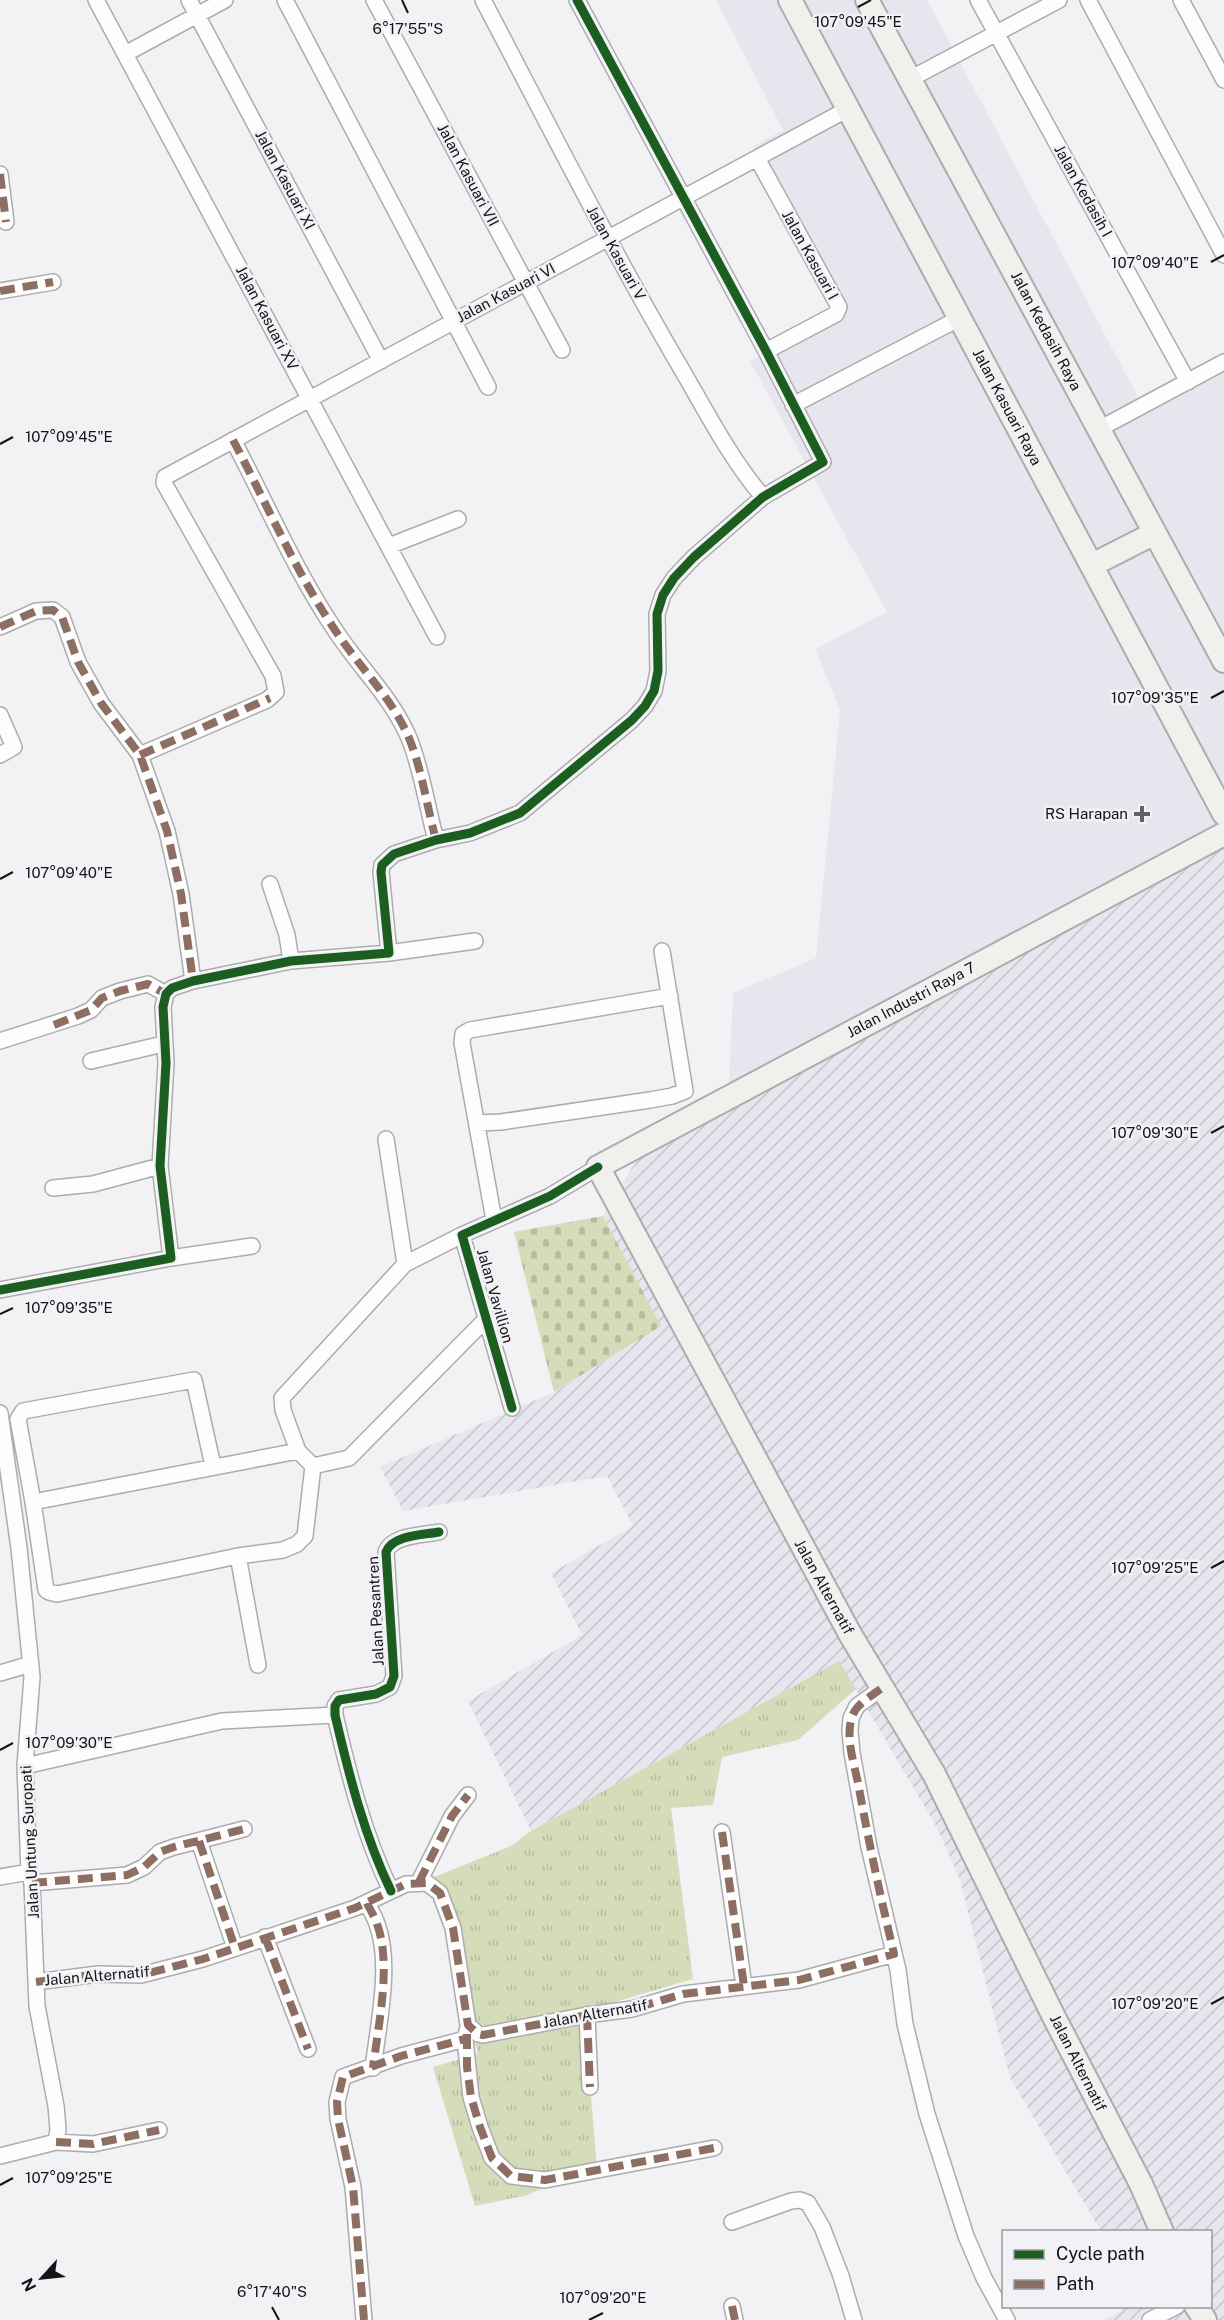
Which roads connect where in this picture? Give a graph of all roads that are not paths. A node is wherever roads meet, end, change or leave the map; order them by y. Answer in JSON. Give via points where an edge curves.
{"nodes":[{"id":1,"x":96,"y":0,"type":"edge"},
{"id":2,"x":189,"y":0,"type":"edge"},
{"id":3,"x":225,"y":0,"type":"edge"},
{"id":4,"x":285,"y":0,"type":"edge"},
{"id":5,"x":374,"y":0,"type":"edge"},
{"id":6,"x":483,"y":0,"type":"edge"},
{"id":7,"x":576,"y":0,"type":"edge"},
{"id":8,"x":790,"y":0,"type":"edge"},
{"id":9,"x":867,"y":0,"type":"edge"},
{"id":10,"x":978,"y":0,"type":"edge"},
{"id":11,"x":1059,"y":0,"type":"edge"},
{"id":12,"x":1088,"y":0,"type":"edge"},
{"id":13,"x":1181,"y":0,"type":"edge"},
{"id":14,"x":197,"y":15,"type":"junction"},
{"id":15,"x":996,"y":33,"type":"junction"},
{"id":16,"x":125,"y":54,"type":"junction"},
{"id":17,"x":910,"y":79,"type":"junction"},
{"id":18,"x":1224,"y":80,"type":"edge"},
{"id":19,"x":848,"y":109,"type":"junction"},
{"id":20,"x":757,"y":158,"type":"junction"},
{"id":21,"x":0,"y":174,"type":"edge"},
{"id":22,"x":683,"y":198,"type":"junction"},
{"id":23,"x":6,"y":222,"type":"dead end"},
{"id":24,"x":608,"y":239,"type":"junction"},
{"id":25,"x":1224,"y":255,"type":"edge"},
{"id":26,"x":53,"y":282,"type":"dead end"},
{"id":27,"x":526,"y":282,"type":"junction"},
{"id":28,"x":0,"y":291,"type":"edge"},
{"id":29,"x":960,"y":318,"type":"junction"},
{"id":30,"x":454,"y":321,"type":"junction"},
{"id":31,"x":562,"y":350,"type":"dead end"},
{"id":32,"x":766,"y":351,"type":"junction"},
{"id":33,"x":381,"y":361,"type":"junction"},
{"id":34,"x":1224,"y":362,"type":"edge"},
{"id":35,"x":1188,"y":382,"type":"junction"},
{"id":36,"x":488,"y":387,"type":"dead end"},
{"id":37,"x":310,"y":399,"type":"junction"},
{"id":38,"x":793,"y":405,"type":"junction"},
{"id":39,"x":1099,"y":429,"type":"junction"},
{"id":40,"x":233,"y":440,"type":"junction"},
{"id":41,"x":764,"y":497,"type":"junction"},
{"id":42,"x":458,"y":519,"type":"dead end"},
{"id":43,"x":1155,"y":533,"type":"junction"},
{"id":44,"x":389,"y":546,"type":"junction"},
{"id":45,"x":1092,"y":565,"type":"junction"},
{"id":46,"x":0,"y":627,"type":"edge"},
{"id":47,"x":437,"y":637,"type":"dead end"},
{"id":48,"x":1224,"y":661,"type":"edge"},
{"id":49,"x":0,"y":715,"type":"edge"},
{"id":50,"x":0,"y":755,"type":"edge"},
{"id":51,"x":140,"y":755,"type":"junction"},
{"id":52,"x":1224,"y":814,"type":"edge"},
{"id":53,"x":1224,"y":834,"type":"edge"},
{"id":54,"x":436,"y":840,"type":"junction"},
{"id":55,"x":270,"y":884,"type":"dead end"},
{"id":56,"x":475,"y":941,"type":"dead end"},
{"id":57,"x":662,"y":951,"type":"dead end"},
{"id":58,"x":389,"y":953,"type":"junction"},
{"id":59,"x":291,"y":961,"type":"junction"},
{"id":60,"x":193,"y":981,"type":"junction"},
{"id":61,"x":166,"y":994,"type":"junction"},
{"id":62,"x":670,"y":996,"type":"junction"},
{"id":63,"x":0,"y":1041,"type":"edge"},
{"id":64,"x":164,"y":1044,"type":"junction"},
{"id":65,"x":91,"y":1061,"type":"dead end"},
{"id":66,"x":477,"y":1123,"type":"junction"},
{"id":67,"x":386,"y":1139,"type":"dead end"},
{"id":68,"x":160,"y":1166,"type":"junction"},
{"id":69,"x":598,"y":1167,"type":"junction"},
{"id":70,"x":53,"y":1188,"type":"dead end"},
{"id":71,"x":494,"y":1220,"type":"junction"},
{"id":72,"x":462,"y":1235,"type":"junction"},
{"id":73,"x":252,"y":1246,"type":"dead end"},
{"id":74,"x":171,"y":1257,"type":"junction"},
{"id":75,"x":405,"y":1264,"type":"junction"},
{"id":76,"x":0,"y":1290,"type":"edge"},
{"id":77,"x":486,"y":1319,"type":"junction"},
{"id":78,"x":512,"y":1408,"type":"dead end"},
{"id":79,"x":0,"y":1417,"type":"edge"},
{"id":80,"x":298,"y":1451,"type":"junction"},
{"id":81,"x":213,"y":1466,"type":"junction"},
{"id":82,"x":313,"y":1466,"type":"junction"},
{"id":83,"x":33,"y":1502,"type":"junction"},
{"id":84,"x":439,"y":1532,"type":"dead end"},
{"id":85,"x":238,"y":1556,"type":"junction"},
{"id":86,"x":31,"y":1664,"type":"junction"},
{"id":87,"x":258,"y":1665,"type":"dead end"},
{"id":88,"x":0,"y":1672,"type":"edge"},
{"id":89,"x":882,"y":1688,"type":"junction"},
{"id":90,"x":335,"y":1715,"type":"junction"},
{"id":91,"x":25,"y":1767,"type":"junction"},
{"id":92,"x":468,"y":1795,"type":"dead end"},
{"id":93,"x":244,"y":1829,"type":"dead end"},
{"id":94,"x":722,"y":1832,"type":"dead end"},
{"id":95,"x":199,"y":1841,"type":"junction"},
{"id":96,"x":0,"y":1877,"type":"edge"},
{"id":97,"x":30,"y":1877,"type":"junction"},
{"id":98,"x":418,"y":1882,"type":"junction"},
{"id":99,"x":391,"y":1891,"type":"junction"},
{"id":100,"x":367,"y":1903,"type":"junction"},
{"id":101,"x":265,"y":1937,"type":"junction"},
{"id":102,"x":235,"y":1948,"type":"junction"},
{"id":103,"x":894,"y":1954,"type":"junction"},
{"id":104,"x":36,"y":1982,"type":"junction"},
{"id":105,"x":744,"y":1986,"type":"junction"},
{"id":106,"x":587,"y":2015,"type":"junction"},
{"id":107,"x":467,"y":2032,"type":"junction"},
{"id":108,"x":308,"y":2049,"type":"dead end"},
{"id":109,"x":373,"y":2067,"type":"junction"},
{"id":110,"x":590,"y":2087,"type":"dead end"},
{"id":111,"x":159,"y":2130,"type":"dead end"},
{"id":112,"x":56,"y":2142,"type":"junction"},
{"id":113,"x":714,"y":2148,"type":"dead end"},
{"id":114,"x":0,"y":2156,"type":"edge"},
{"id":115,"x":732,"y":2222,"type":"dead end"},
{"id":116,"x":1161,"y":2230,"type":"edge"},
{"id":117,"x":1175,"y":2308,"type":"edge"},
{"id":118,"x":364,"y":2320,"type":"edge"},
{"id":119,"x":854,"y":2320,"type":"edge"},
{"id":120,"x":1007,"y":2320,"type":"edge"},
{"id":121,"x":1150,"y":2320,"type":"edge"}],
"edges":[{"from":1,"to":16,"type":"street","name":"Jalan Kasuari XV"},
{"from":2,"to":14,"type":"street","name":"Jalan Kasuari XI"},
{"from":3,"to":14,"type":"street"},
{"from":4,"to":30,"type":"street"},
{"from":5,"to":27,"type":"street","name":"Jalan Kasuari VII"},
{"from":6,"to":24,"type":"street","name":"Jalan Kasuari V"},
{"from":7,"to":22,"type":"street"},
{"from":8,"to":19,"type":"street","name":"Jalan Kasuari Raya"},
{"from":9,"to":17,"type":"street","name":"Jalan Kedasih Raya"},
{"from":10,"to":15,"type":"street","name":"Jalan Kedasih I"},
{"from":11,"to":15,"type":"street"},
{"from":12,"to":25,"type":"street"},
{"from":13,"to":18,"type":"street"},
{"from":14,"to":16,"type":"street"},
{"from":14,"to":33,"type":"street","name":"Jalan Kasuari XI"},
{"from":15,"to":17,"type":"street"},
{"from":15,"to":35,"type":"street","name":"Jalan Kedasih I"},
{"from":16,"to":37,"type":"street","name":"Jalan Kasuari XV"},
{"from":17,"to":39,"type":"street","name":"Jalan Kedasih Raya"},
{"from":19,"to":20,"type":"street","name":"Jalan Kasuari VI"},
{"from":19,"to":29,"type":"street","name":"Jalan Kasuari Raya"},
{"from":20,"to":22,"type":"street","name":"Jalan Kasuari VI"},
{"from":20,"to":32,"type":"street","name":"Jalan Kasuari I","via":[[839,309]]},
{"from":21,"to":23,"type":"street"},
{"from":22,"to":24,"type":"street","name":"Jalan Kasuari VI"},
{"from":22,"to":32,"type":"street"},
{"from":24,"to":27,"type":"street","name":"Jalan Kasuari VI"},
{"from":24,"to":41,"type":"street","name":"Jalan Kasuari V","via":[[735,460]]},
{"from":26,"to":28,"type":"street"},
{"from":27,"to":30,"type":"street","name":"Jalan Kasuari VI"},
{"from":27,"to":31,"type":"street","name":"Jalan Kasuari VII"},
{"from":29,"to":38,"type":"street"},
{"from":29,"to":45,"type":"street","name":"Jalan Kasuari Raya"},
{"from":30,"to":33,"type":"street","name":"Jalan Kasuari VI"},
{"from":30,"to":36,"type":"street"},
{"from":32,"to":38,"type":"street"},
{"from":33,"to":37,"type":"street","name":"Jalan Kasuari VI"},
{"from":34,"to":35,"type":"street"},
{"from":35,"to":39,"type":"street"},
{"from":37,"to":40,"type":"street","name":"Jalan Kasuari VI"},
{"from":37,"to":44,"type":"street","name":"Jalan Kasuari XV"},
{"from":38,"to":41,"type":"street","via":[[822,462]]},
{"from":39,"to":43,"type":"street","name":"Jalan Kedasih Raya"},
{"from":40,"to":51,"type":"street","name":"Jalan Kasuari VI","via":[[165,477],[164,483],[273,676],[276,692],[267,700]]},
{"from":40,"to":54,"type":"street","via":[[336,633],[401,722],[415,758]]},
{"from":41,"to":54,"type":"street","via":[[694,557],[663,595],[657,614],[658,671],[654,691],[632,720],[520,813],[470,833]]},
{"from":42,"to":44,"type":"street"},
{"from":43,"to":45,"type":"street"},
{"from":43,"to":48,"type":"street","name":"Jalan Kedasih Raya"},
{"from":44,"to":47,"type":"street","name":"Jalan Kasuari XV"},
{"from":45,"to":52,"type":"street","name":"Jalan Kasuari Raya"},
{"from":46,"to":51,"type":"street","via":[[36,610],[52,610],[63,617],[78,662]]},
{"from":49,"to":50,"type":"street","via":[[14,747]]},
{"from":51,"to":60,"type":"street","via":[[167,831],[181,894]]},
{"from":53,"to":69,"type":"street","name":"Jalan Industri Raya 7"},
{"from":54,"to":58,"type":"street","via":[[394,854],[382,865]]},
{"from":55,"to":59,"type":"street"},
{"from":56,"to":58,"type":"street"},
{"from":57,"to":62,"type":"street"},
{"from":58,"to":59,"type":"street"},
{"from":59,"to":60,"type":"street"},
{"from":60,"to":61,"type":"street"},
{"from":61,"to":63,"type":"street","via":[[148,984],[120,991],[102,998],[91,1010],[54,1026]]},
{"from":61,"to":64,"type":"street"},
{"from":62,"to":66,"type":"street","via":[[463,1034]]},
{"from":62,"to":66,"type":"street","via":[[684,1091],[650,1100]]},
{"from":64,"to":65,"type":"street"},
{"from":64,"to":68,"type":"street"},
{"from":66,"to":71,"type":"street"},
{"from":67,"to":75,"type":"street"},
{"from":68,"to":70,"type":"street","via":[[93,1184]]},
{"from":68,"to":74,"type":"street"},
{"from":69,"to":71,"type":"street","name":"Jalan Vavillion","via":[[550,1196]]},
{"from":69,"to":89,"type":"street","name":"Jalan Alternatif"},
{"from":71,"to":72,"type":"street","name":"Jalan Vavillion"},
{"from":72,"to":75,"type":"street"},
{"from":72,"to":77,"type":"street","name":"Jalan Vavillion"},
{"from":73,"to":74,"type":"street"},
{"from":74,"to":76,"type":"street"},
{"from":75,"to":80,"type":"street","via":[[283,1395],[283,1410]]},
{"from":77,"to":78,"type":"street","name":"Jalan Vavillion"},
{"from":77,"to":82,"type":"street","via":[[350,1458]]},
{"from":79,"to":86,"type":"street","name":"Jalan Untung Suropati"},
{"from":80,"to":81,"type":"street"},
{"from":80,"to":82,"type":"street"},
{"from":81,"to":83,"type":"street"},
{"from":81,"to":83,"type":"street","via":[[194,1380],[25,1410],[18,1419]]},
{"from":82,"to":85,"type":"street","via":[[302,1540],[283,1550]]},
{"from":83,"to":85,"type":"street","via":[[44,1586],[52,1593]]},
{"from":84,"to":90,"type":"street","name":"Jalan Pesantren","via":[[400,1539],[388,1547],[393,1682],[390,1688],[376,1694],[339,1700]]},
{"from":85,"to":87,"type":"street"},
{"from":86,"to":88,"type":"street"},
{"from":86,"to":91,"type":"street","name":"Jalan Untung Suropati"},
{"from":89,"to":103,"type":"street","via":[[857,1706],[850,1731],[871,1858]]},
{"from":89,"to":116,"type":"street","name":"Jalan Alternatif","via":[[934,1774]]},
{"from":90,"to":91,"type":"street","via":[[222,1721]]},
{"from":90,"to":99,"type":"street","via":[[375,1859]]},
{"from":91,"to":97,"type":"street","name":"Jalan Untung Suropati"},
{"from":92,"to":98,"type":"street","via":[[452,1816]]},
{"from":93,"to":95,"type":"street"},
{"from":94,"to":105,"type":"street"},
{"from":95,"to":97,"type":"street","via":[[160,1852],[144,1867],[127,1875]]},
{"from":95,"to":102,"type":"street"},
{"from":96,"to":97,"type":"street"},
{"from":97,"to":104,"type":"street","name":"Jalan Untung Suropati"},
{"from":98,"to":99,"type":"street","name":"Jalan Alternatif"},
{"from":98,"to":107,"type":"street","via":[[432,1886],[444,1900],[453,1928]]},
{"from":99,"to":100,"type":"street","name":"Jalan Alternatif"},
{"from":100,"to":101,"type":"street","name":"Jalan Alternatif"},
{"from":100,"to":109,"type":"street","via":[[378,1925],[383,1970]]},
{"from":101,"to":102,"type":"street","name":"Jalan Alternatif"},
{"from":101,"to":108,"type":"street"},
{"from":102,"to":104,"type":"street","name":"Jalan Alternatif","via":[[141,1975],[98,1974]]},
{"from":103,"to":105,"type":"street","name":"Jalan Alternatif","via":[[799,1980]]},
{"from":103,"to":120,"type":"street","via":[[905,2024],[927,2114],[966,2236]]},
{"from":104,"to":112,"type":"street","name":"Jalan Untung Suropati","via":[[56,2106]]},
{"from":105,"to":106,"type":"street","name":"Jalan Alternatif","via":[[683,1994],[632,2009]]},
{"from":106,"to":107,"type":"street","name":"Jalan Alternatif","via":[[483,2035]]},
{"from":106,"to":110,"type":"street"},
{"from":107,"to":109,"type":"street"},
{"from":107,"to":113,"type":"street","via":[[471,2097],[480,2127],[492,2158],[511,2176],[545,2180]]},
{"from":109,"to":118,"type":"street","via":[[343,2077],[337,2102],[353,2187]]},
{"from":111,"to":112,"type":"street","via":[[93,2144]]},
{"from":112,"to":114,"type":"street"},
{"from":115,"to":119,"type":"street","via":[[791,2201],[808,2203],[822,2227]]},
{"from":117,"to":121,"type":"street"}]}
